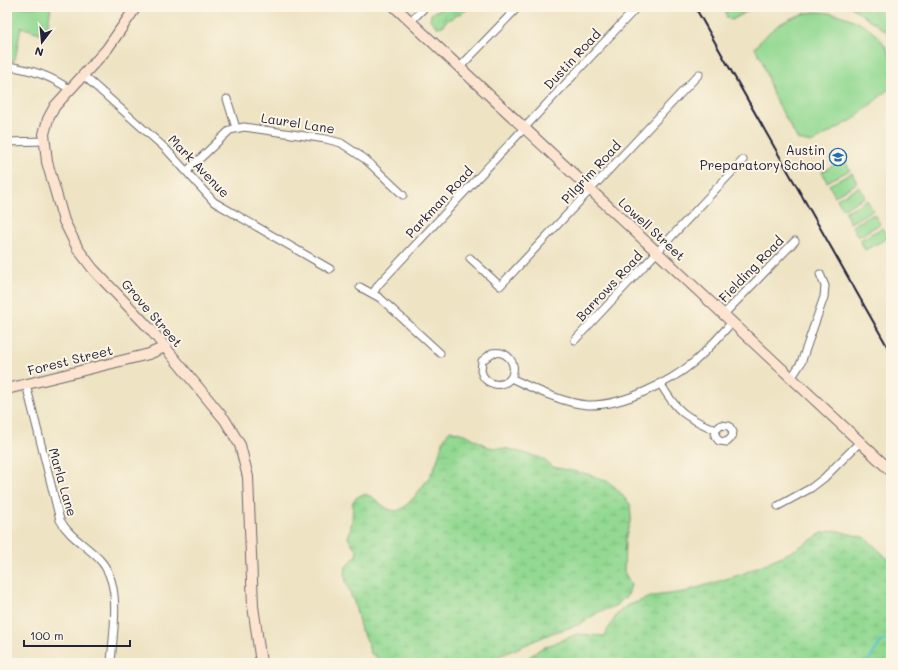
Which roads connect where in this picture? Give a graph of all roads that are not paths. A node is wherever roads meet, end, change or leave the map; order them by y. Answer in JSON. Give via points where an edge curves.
{"nodes":[{"id":1,"x":136,"y":7,"type":"edge"},
{"id":2,"x":395,"y":7,"type":"edge"},
{"id":3,"x":425,"y":7,"type":"edge"},
{"id":4,"x":518,"y":7,"type":"edge"},
{"id":5,"x":637,"y":7,"type":"edge"},
{"id":6,"x":410,"y":22,"type":"junction"},
{"id":7,"x":7,"y":66,"type":"edge"},
{"id":8,"x":460,"y":68,"type":"junction"},
{"id":9,"x":699,"y":74,"type":"dead end"},
{"id":10,"x":83,"y":75,"type":"junction"},
{"id":11,"x":69,"y":89,"type":"junction"},
{"id":12,"x":227,"y":99,"type":"dead end"},
{"id":13,"x":236,"y":128,"type":"junction"},
{"id":14,"x":524,"y":128,"type":"junction"},
{"id":15,"x":44,"y":141,"type":"junction"},
{"id":16,"x":7,"y":142,"type":"edge"},
{"id":17,"x":742,"y":160,"type":"dead end"},
{"id":18,"x":187,"y":170,"type":"junction"},
{"id":19,"x":591,"y":190,"type":"junction"},
{"id":20,"x":403,"y":195,"type":"dead end"},
{"id":21,"x":795,"y":241,"type":"dead end"},
{"id":22,"x":657,"y":252,"type":"junction"},
{"id":23,"x":470,"y":258,"type":"dead end"},
{"id":24,"x":330,"y":269,"type":"dead end"},
{"id":25,"x":820,"y":274,"type":"dead end"},
{"id":26,"x":360,"y":286,"type":"dead end"},
{"id":27,"x":373,"y":293,"type":"junction"},
{"id":28,"x":724,"y":314,"type":"junction"},
{"id":29,"x":732,"y":322,"type":"junction"},
{"id":30,"x":157,"y":337,"type":"junction"},
{"id":31,"x":575,"y":340,"type":"dead end"},
{"id":32,"x":165,"y":347,"type":"junction"},
{"id":33,"x":440,"y":353,"type":"dead end"},
{"id":34,"x":139,"y":356,"type":"junction"},
{"id":35,"x":792,"y":377,"type":"junction"},
{"id":36,"x":510,"y":378,"type":"junction"},
{"id":37,"x":660,"y":383,"type":"junction"},
{"id":38,"x":26,"y":384,"type":"junction"},
{"id":39,"x":7,"y":389,"type":"edge"},
{"id":40,"x":716,"y":430,"type":"dead end"},
{"id":41,"x":860,"y":442,"type":"junction"},
{"id":42,"x":891,"y":471,"type":"edge"},
{"id":43,"x":778,"y":506,"type":"dead end"},
{"id":44,"x":111,"y":663,"type":"edge"},
{"id":45,"x":261,"y":663,"type":"edge"}],
"edges":[{"from":1,"to":10,"type":"main road","name":"Grove Street","via":[[115,40]]},
{"from":2,"to":6,"type":"main road","name":"Lowell Street"},
{"from":3,"to":6,"type":"street"},
{"from":4,"to":8,"type":"street"},
{"from":5,"to":14,"type":"street","name":"Dustin Road"},
{"from":6,"to":8,"type":"main road","name":"Lowell Street"},
{"from":7,"to":11,"type":"street","via":[[51,78]]},
{"from":8,"to":14,"type":"main road","name":"Lowell Street"},
{"from":9,"to":19,"type":"street","name":"Pilgrim Road"},
{"from":10,"to":11,"type":"main road","name":"Grove Street"},
{"from":10,"to":18,"type":"street","name":"Mark Avenue"},
{"from":11,"to":15,"type":"main road","name":"Grove Street","via":[[50,115]]},
{"from":12,"to":13,"type":"street"},
{"from":13,"to":18,"type":"street"},
{"from":13,"to":20,"type":"street","name":"Laurel Lane","via":[[244,127],[341,143],[364,159]]},
{"from":14,"to":19,"type":"main road","name":"Lowell Street"},
{"from":14,"to":27,"type":"street","name":"Parkman Road"},
{"from":15,"to":16,"type":"street"},
{"from":15,"to":30,"type":"main road","name":"Grove Street","via":[[58,201],[78,249],[93,269],[128,303]]},
{"from":17,"to":22,"type":"street","name":"Barrows Road"},
{"from":18,"to":24,"type":"street","name":"Mark Avenue","via":[[209,198],[220,206]]},
{"from":19,"to":22,"type":"main road","name":"Lowell Street"},
{"from":19,"to":23,"type":"street","name":"Pilgrim Road","via":[[500,286]]},
{"from":21,"to":28,"type":"street","name":"Fielding Road"},
{"from":22,"to":28,"type":"main road","name":"Lowell Street"},
{"from":22,"to":31,"type":"street","name":"Barrows Road"},
{"from":25,"to":35,"type":"street","via":[[825,286],[824,297],[801,363]]},
{"from":26,"to":27,"type":"street"},
{"from":27,"to":33,"type":"street"},
{"from":28,"to":29,"type":"main road","name":"Lowell Street"},
{"from":29,"to":35,"type":"main road","name":"Lowell Street"},
{"from":29,"to":37,"type":"street","via":[[693,363]]},
{"from":30,"to":32,"type":"main road","name":"Grove Street"},
{"from":30,"to":34,"type":"main road"},
{"from":32,"to":34,"type":"main road","name":"Forest Street"},
{"from":32,"to":45,"type":"main road","name":"Grove Street","via":[[228,424],[238,440],[245,460],[248,477],[253,606]]},
{"from":34,"to":38,"type":"main road","name":"Forest Street"},
{"from":35,"to":41,"type":"main road","name":"Lowell Street"},
{"from":36,"to":36,"type":"street","via":[[513,365],[507,356],[500,352],[492,353],[482,361],[481,371],[488,382],[501,384]]},
{"from":36,"to":37,"type":"street","via":[[587,405],[610,404]]},
{"from":37,"to":40,"type":"street","via":[[680,412]]},
{"from":38,"to":39,"type":"main road","name":"Forest Street"},
{"from":38,"to":44,"type":"street","name":"Marla Lane","via":[[60,520],[72,536],[103,562],[112,578],[114,602]]},
{"from":41,"to":42,"type":"main road","name":"Lowell Street"},
{"from":41,"to":43,"type":"street","via":[[824,478]]}]}
